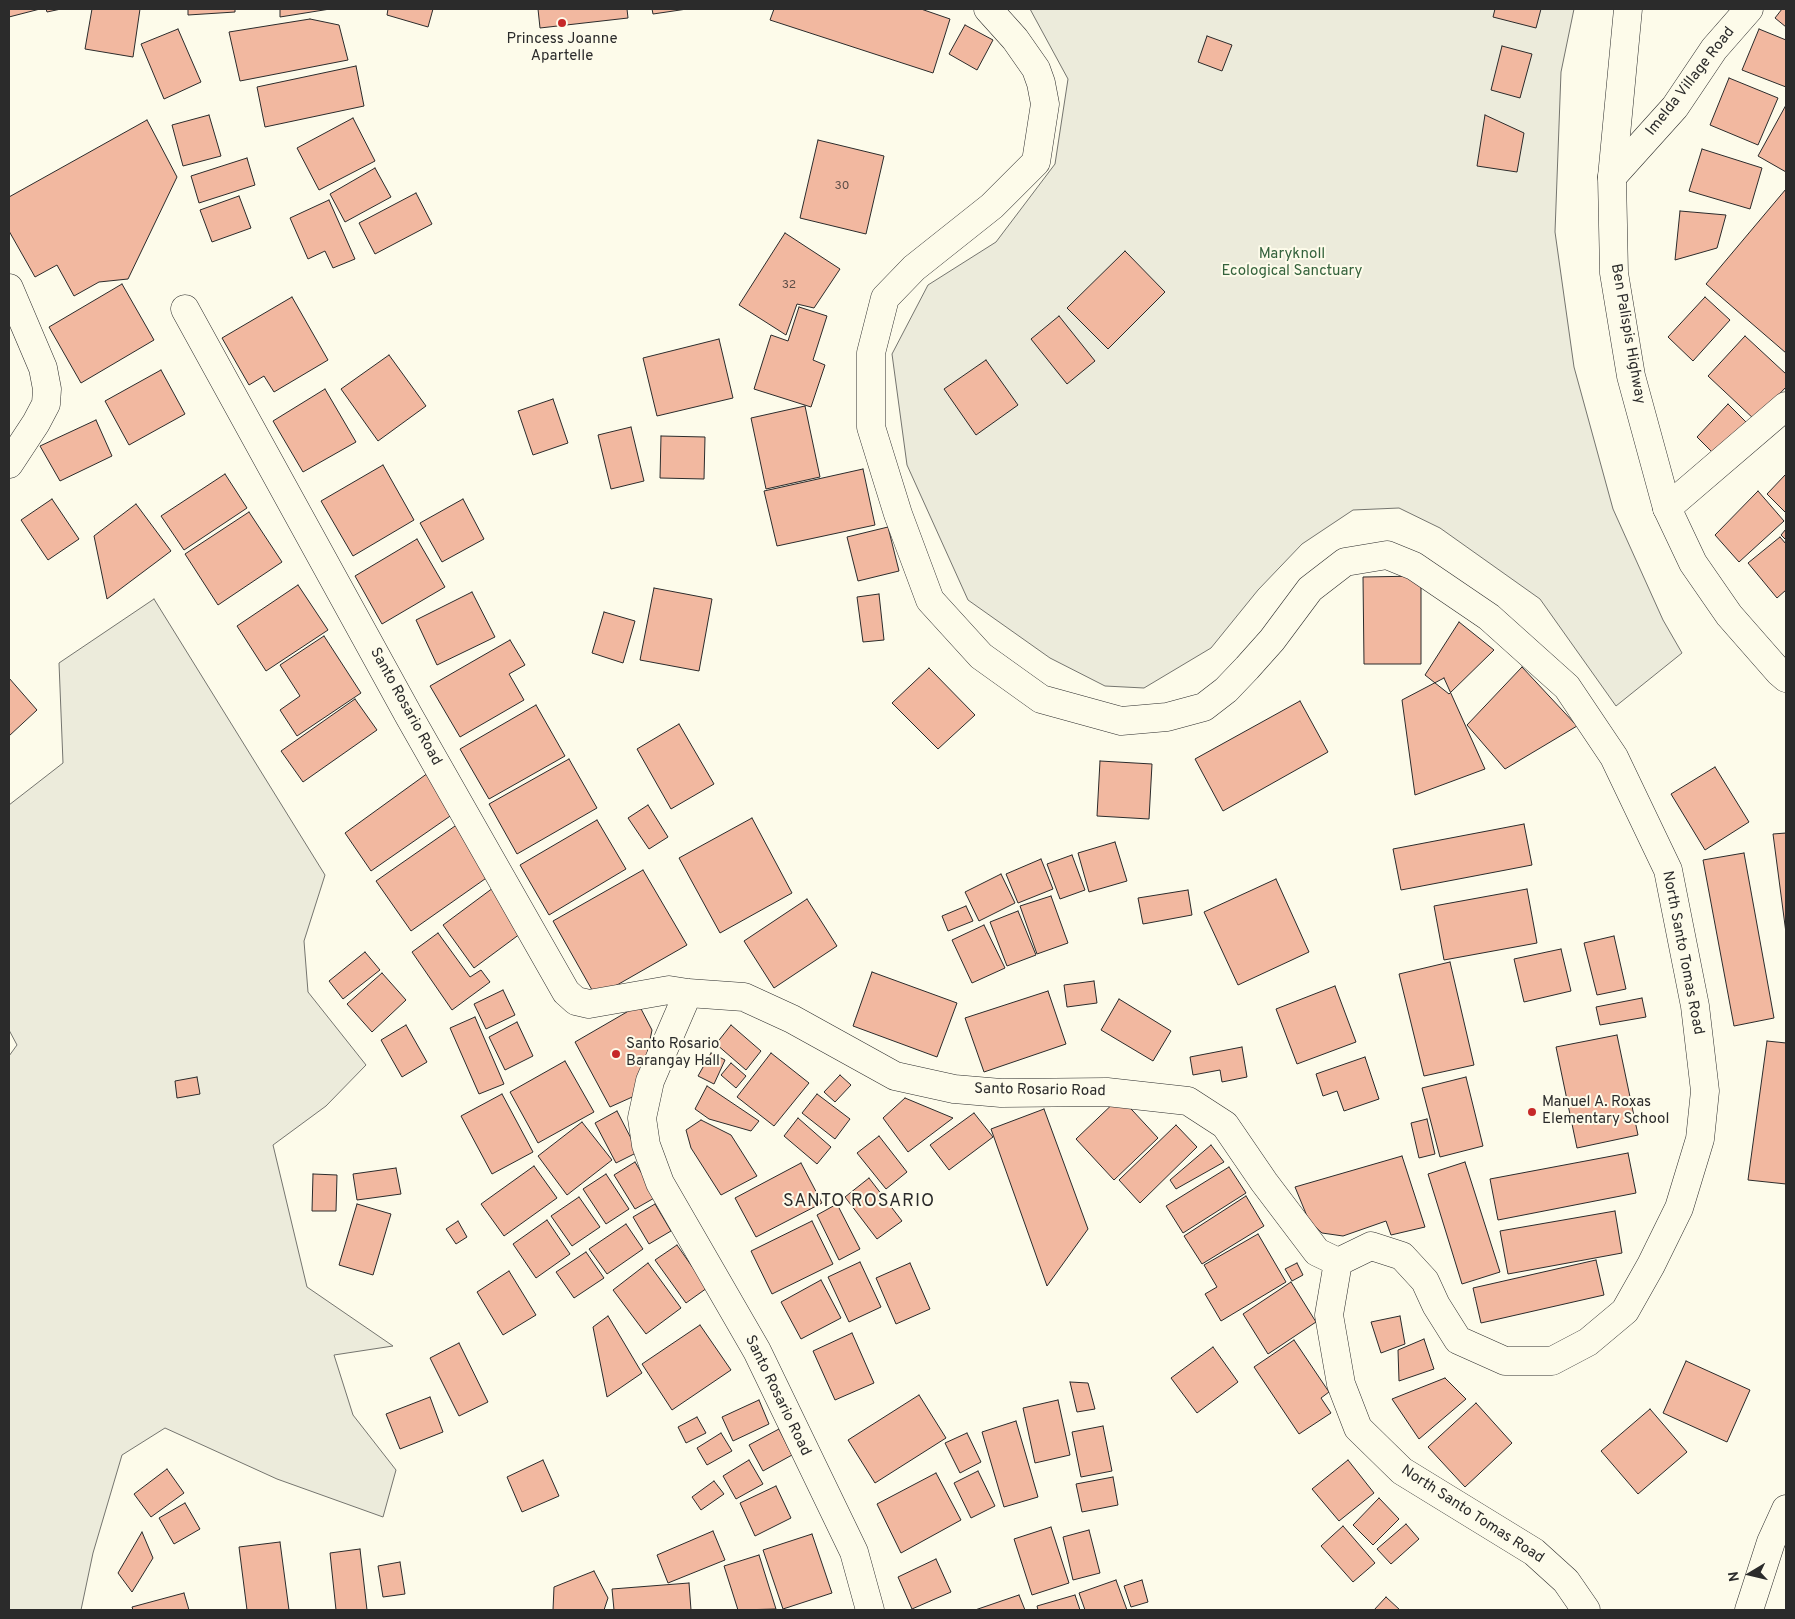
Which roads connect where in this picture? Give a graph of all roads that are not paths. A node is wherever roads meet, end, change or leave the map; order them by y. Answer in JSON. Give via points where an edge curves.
{"nodes":[{"id":1,"x":988,"y":9,"type":"edge"},
{"id":2,"x":1749,"y":9,"type":"edge"},
{"id":3,"x":1629,"y":11,"type":"edge"},
{"id":4,"x":1612,"y":177,"type":"junction"},
{"id":5,"x":9,"y":288,"type":"edge"},
{"id":6,"x":185,"y":309,"type":"dead end"},
{"id":7,"x":1786,"y":406,"type":"edge"},
{"id":8,"x":9,"y":464,"type":"edge"},
{"id":9,"x":1667,"y":508,"type":"junction"},
{"id":10,"x":1786,"y":678,"type":"edge"},
{"id":11,"x":688,"y":993,"type":"junction"},
{"id":12,"x":1338,"y":1262,"type":"junction"},
{"id":13,"x":1786,"y":1510,"type":"edge"},
{"id":14,"x":870,"y":1610,"type":"edge"},
{"id":15,"x":1586,"y":1610,"type":"edge"},
{"id":16,"x":1749,"y":1610,"type":"edge"}],
"edges":[{"from":1,"to":12,"type":"street","name":"North Santo Tomas Road","via":[[1015,39],[1036,69],[1041,83],[1045,104],[1036,162],[992,206],[914,268],[885,298],[871,353],[871,427],[898,514],[930,600],[981,656],[1041,698],[1121,721],[1167,718],[1204,706],[1226,690],[1272,640],[1310,589],[1345,562],[1386,555],[1414,566],[1489,617],[1567,687],[1614,757],[1668,870],[1695,1006],[1706,1091],[1700,1139],[1679,1208],[1625,1311],[1588,1342],[1552,1361],[1505,1361],[1458,1340],[1425,1281],[1402,1256],[1371,1246]]},
{"from":2,"to":4,"type":"street","name":"Imelda Village Road","via":[[1714,50],[1675,107]]},
{"from":3,"to":4,"type":"street","name":"Ben Palispis Highway"},
{"from":4,"to":9,"type":"street","name":"Ben Palispis Highway","via":[[1614,274],[1631,376]]},
{"from":5,"to":8,"type":"street","via":[[43,368],[47,389],[46,404]]},
{"from":6,"to":11,"type":"street","name":"Santo Rosario Road","via":[[409,716],[566,992],[576,1001],[589,1004],[669,990]]},
{"from":7,"to":9,"type":"street"},
{"from":9,"to":10,"type":"street","name":"Ben Palispis Highway","via":[[1693,563],[1729,616]]},
{"from":11,"to":12,"type":"street","name":"Santo Rosario Road","via":[[744,997],[792,1019],[895,1076],[954,1089],[1001,1093],[1107,1092],[1188,1101],[1225,1124],[1317,1252]]},
{"from":11,"to":14,"type":"street","name":"Santo Rosario Road","via":[[650,1081],[642,1118],[646,1146],[660,1183],[752,1342],[854,1552]]},
{"from":12,"to":15,"type":"street","name":"North Santo Tomas Road","via":[[1329,1315],[1341,1384],[1358,1428],[1402,1472],[1534,1552],[1566,1581]]},
{"from":13,"to":16,"type":"street","via":[[1771,1542]]}]}
